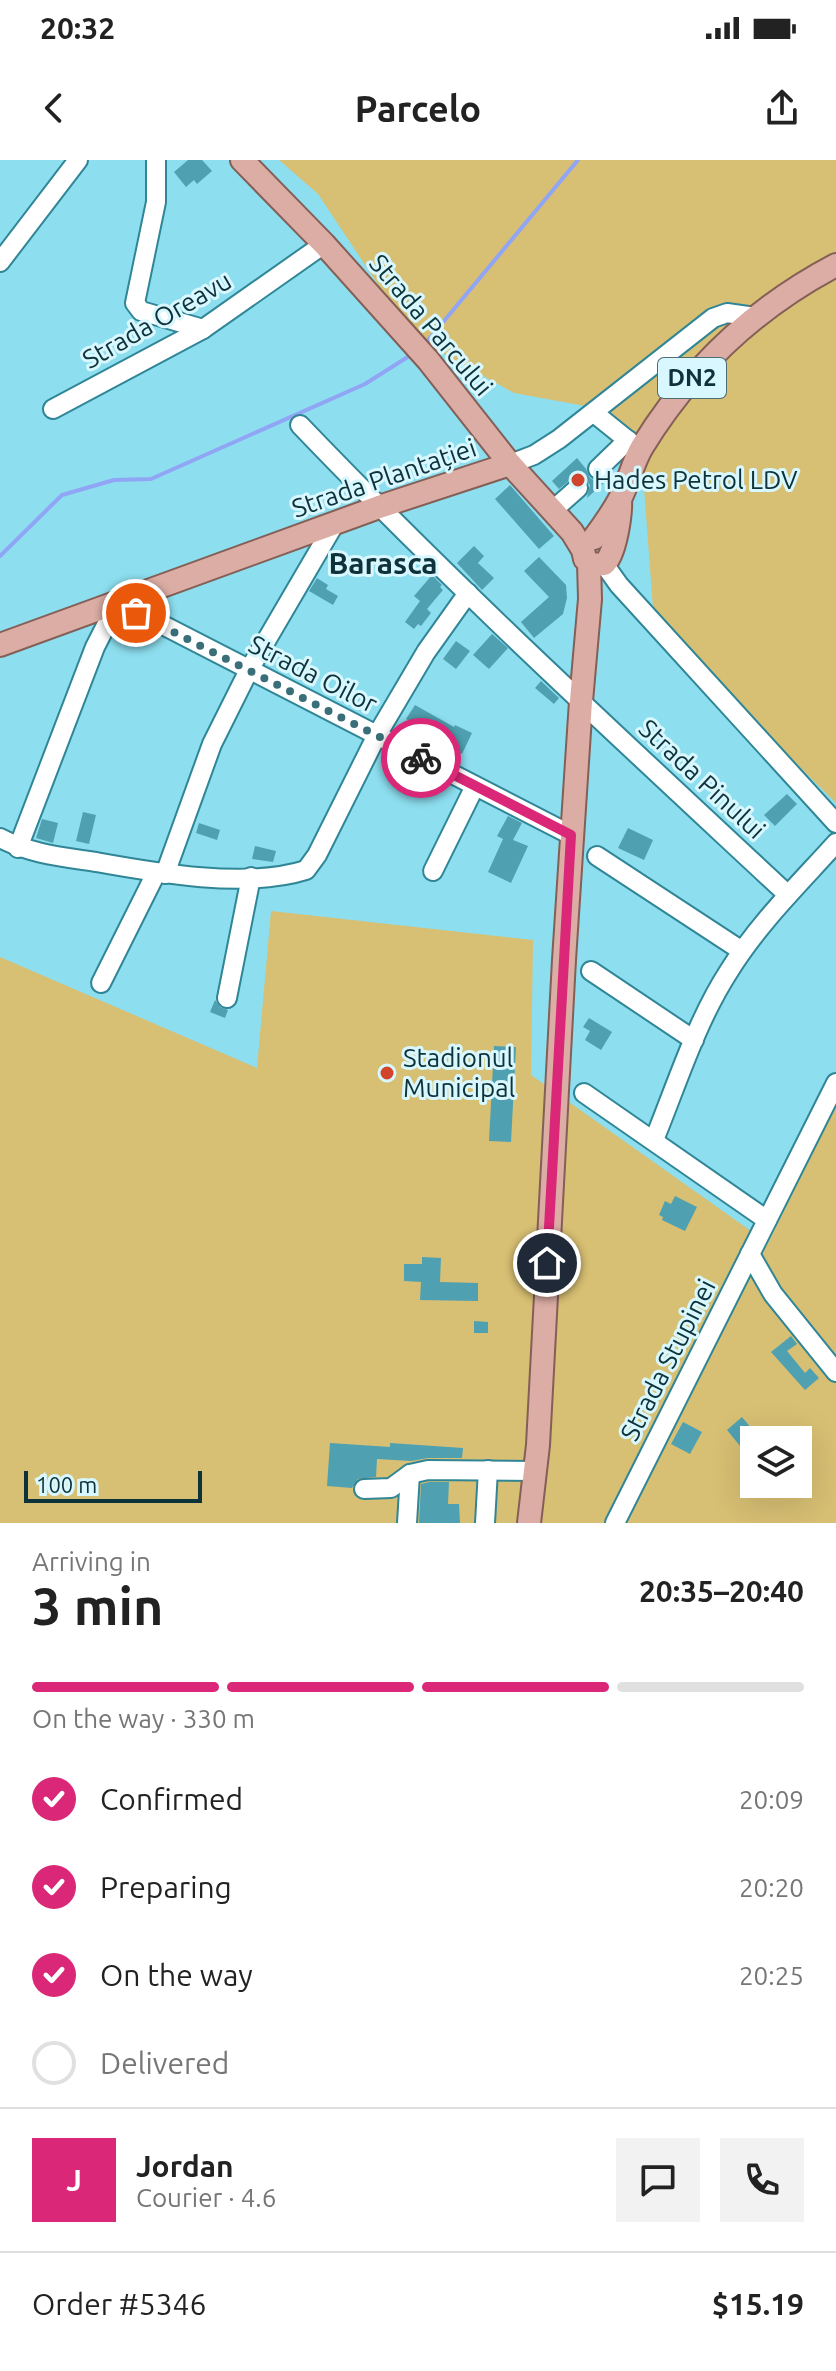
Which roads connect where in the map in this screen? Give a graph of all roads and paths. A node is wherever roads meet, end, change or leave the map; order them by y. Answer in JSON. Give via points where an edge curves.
{"nodes":[{"id":1,"x":78,"y":160,"type":"edge"},
{"id":2,"x":156,"y":160,"type":"edge"},
{"id":3,"x":242,"y":160,"type":"edge"},
{"id":4,"x":324,"y":244,"type":"junction"},
{"id":5,"x":0,"y":262,"type":"edge"},
{"id":6,"x":836,"y":265,"type":"edge"},
{"id":7,"x":755,"y":317,"type":"junction"},
{"id":8,"x":203,"y":329,"type":"junction"},
{"id":9,"x":53,"y":409,"type":"dead end"},
{"id":10,"x":594,"y":413,"type":"junction"},
{"id":11,"x":300,"y":425,"type":"dead end"},
{"id":12,"x":634,"y":445,"type":"junction"},
{"id":13,"x":510,"y":464,"type":"junction"},
{"id":14,"x":598,"y":469,"type":"dead end"},
{"id":15,"x":578,"y":488,"type":"dead end"},
{"id":16,"x":379,"y":507,"type":"junction"},
{"id":17,"x":552,"y":511,"type":"junction"},
{"id":18,"x":335,"y":523,"type":"junction"},
{"id":19,"x":593,"y":550,"type":"junction"},
{"id":20,"x":468,"y":593,"type":"junction"},
{"id":21,"x":118,"y":602,"type":"junction"},
{"id":22,"x":0,"y":645,"type":"edge"},
{"id":23,"x":249,"y":670,"type":"junction"},
{"id":24,"x":581,"y":701,"type":"junction"},
{"id":25,"x":377,"y":735,"type":"junction"},
{"id":26,"x":475,"y":786,"type":"junction"},
{"id":27,"x":836,"y":823,"type":"edge"},
{"id":28,"x":571,"y":835,"type":"junction"},
{"id":29,"x":0,"y":838,"type":"edge"},
{"id":30,"x":836,"y":843,"type":"edge"},
{"id":31,"x":18,"y":848,"type":"junction"},
{"id":32,"x":597,"y":856,"type":"dead end"},
{"id":33,"x":433,"y":871,"type":"dead end"},
{"id":34,"x":161,"y":873,"type":"junction"},
{"id":35,"x":251,"y":877,"type":"junction"},
{"id":36,"x":788,"y":895,"type":"junction"},
{"id":37,"x":742,"y":951,"type":"junction"},
{"id":38,"x":591,"y":971,"type":"dead end"},
{"id":39,"x":101,"y":983,"type":"dead end"},
{"id":40,"x":227,"y":998,"type":"dead end"},
{"id":41,"x":694,"y":1040,"type":"junction"},
{"id":42,"x":836,"y":1083,"type":"edge"},
{"id":43,"x":584,"y":1093,"type":"dead end"},
{"id":44,"x":654,"y":1140,"type":"junction"},
{"id":45,"x":767,"y":1220,"type":"junction"},
{"id":46,"x":750,"y":1254,"type":"junction"},
{"id":47,"x":836,"y":1372,"type":"edge"},
{"id":48,"x":488,"y":1470,"type":"junction"},
{"id":49,"x":536,"y":1471,"type":"junction"},
{"id":50,"x":410,"y":1474,"type":"junction"},
{"id":51,"x":364,"y":1489,"type":"dead end"},
{"id":52,"x":407,"y":1523,"type":"edge"},
{"id":53,"x":485,"y":1523,"type":"edge"},
{"id":54,"x":529,"y":1523,"type":"edge"},
{"id":55,"x":615,"y":1523,"type":"edge"}],
"edges":[{"from":1,"to":5,"type":"street"},
{"from":2,"to":8,"type":"street","via":[[156,202],[135,303],[141,311]]},
{"from":3,"to":4,"type":"main road","name":"Strada Parcului"},
{"from":4,"to":8,"type":"street","name":"Strada Oreavu"},
{"from":4,"to":13,"type":"main road","name":"Strada Parcului","via":[[428,360]]},
{"from":6,"to":7,"type":"main road","number":"DN2"},
{"from":7,"to":10,"type":"street","name":"Strada Plantației","via":[[727,313],[713,318]]},
{"from":7,"to":12,"type":"main road","number":"DN2","via":[[718,350]]},
{"from":8,"to":9,"type":"street","name":"Strada Oreavu"},
{"from":10,"to":12,"type":"street"},
{"from":10,"to":13,"type":"street","name":"Strada Plantației","via":[[547,447]]},
{"from":11,"to":16,"type":"street","name":"Strada Pinului"},
{"from":12,"to":14,"type":"street"},
{"from":12,"to":19,"type":"main road","number":"DN2","via":[[620,499]]},
{"from":13,"to":16,"type":"main road","name":"Strada Plantației"},
{"from":13,"to":17,"type":"main road","name":"Strada Parcului"},
{"from":15,"to":17,"type":"street"},
{"from":16,"to":18,"type":"main road","name":"Strada Plantației"},
{"from":16,"to":20,"type":"street","name":"Strada Pinului"},
{"from":17,"to":19,"type":"main road","name":"Strada Parcului"},
{"from":18,"to":21,"type":"main road","name":"Strada Plantației"},
{"from":18,"to":23,"type":"street"},
{"from":19,"to":24,"type":"main road","number":"DN2"},
{"from":19,"to":27,"type":"street","name":"Strada Parcului"},
{"from":20,"to":24,"type":"street","name":"Strada Pinului"},
{"from":20,"to":25,"type":"street"},
{"from":21,"to":22,"type":"main road","name":"Strada Plantației"},
{"from":21,"to":23,"type":"street","name":"Strada Oilor"},
{"from":21,"to":31,"type":"street","via":[[95,647]]},
{"from":23,"to":25,"type":"street","name":"Strada Oilor"},
{"from":23,"to":34,"type":"street"},
{"from":24,"to":28,"type":"main road","number":"DN2"},
{"from":24,"to":36,"type":"street","name":"Strada Pinului"},
{"from":25,"to":26,"type":"street","name":"Strada Oilor"},
{"from":25,"to":35,"type":"street","via":[[310,867]]},
{"from":26,"to":28,"type":"street","name":"Strada Oilor"},
{"from":26,"to":33,"type":"street"},
{"from":28,"to":49,"type":"main road","number":"DN2"},
{"from":29,"to":31,"type":"street"},
{"from":30,"to":36,"type":"street"},
{"from":31,"to":34,"type":"street"},
{"from":32,"to":37,"type":"street"},
{"from":34,"to":35,"type":"street"},
{"from":34,"to":39,"type":"street"},
{"from":35,"to":40,"type":"street"},
{"from":36,"to":37,"type":"street"},
{"from":37,"to":41,"type":"street"},
{"from":38,"to":41,"type":"street"},
{"from":41,"to":44,"type":"street"},
{"from":42,"to":45,"type":"street","name":"Strada Stupinei"},
{"from":43,"to":44,"type":"street"},
{"from":44,"to":45,"type":"street"},
{"from":45,"to":46,"type":"street","name":"Strada Stupinei"},
{"from":46,"to":47,"type":"street","via":[[773,1294]]},
{"from":46,"to":55,"type":"street","name":"Strada Stupinei"},
{"from":48,"to":49,"type":"street"},
{"from":48,"to":50,"type":"street"},
{"from":48,"to":53,"type":"street"},
{"from":49,"to":54,"type":"main road","number":"DN2"},
{"from":50,"to":51,"type":"street","via":[[397,1486]]},
{"from":50,"to":52,"type":"street"}]}
